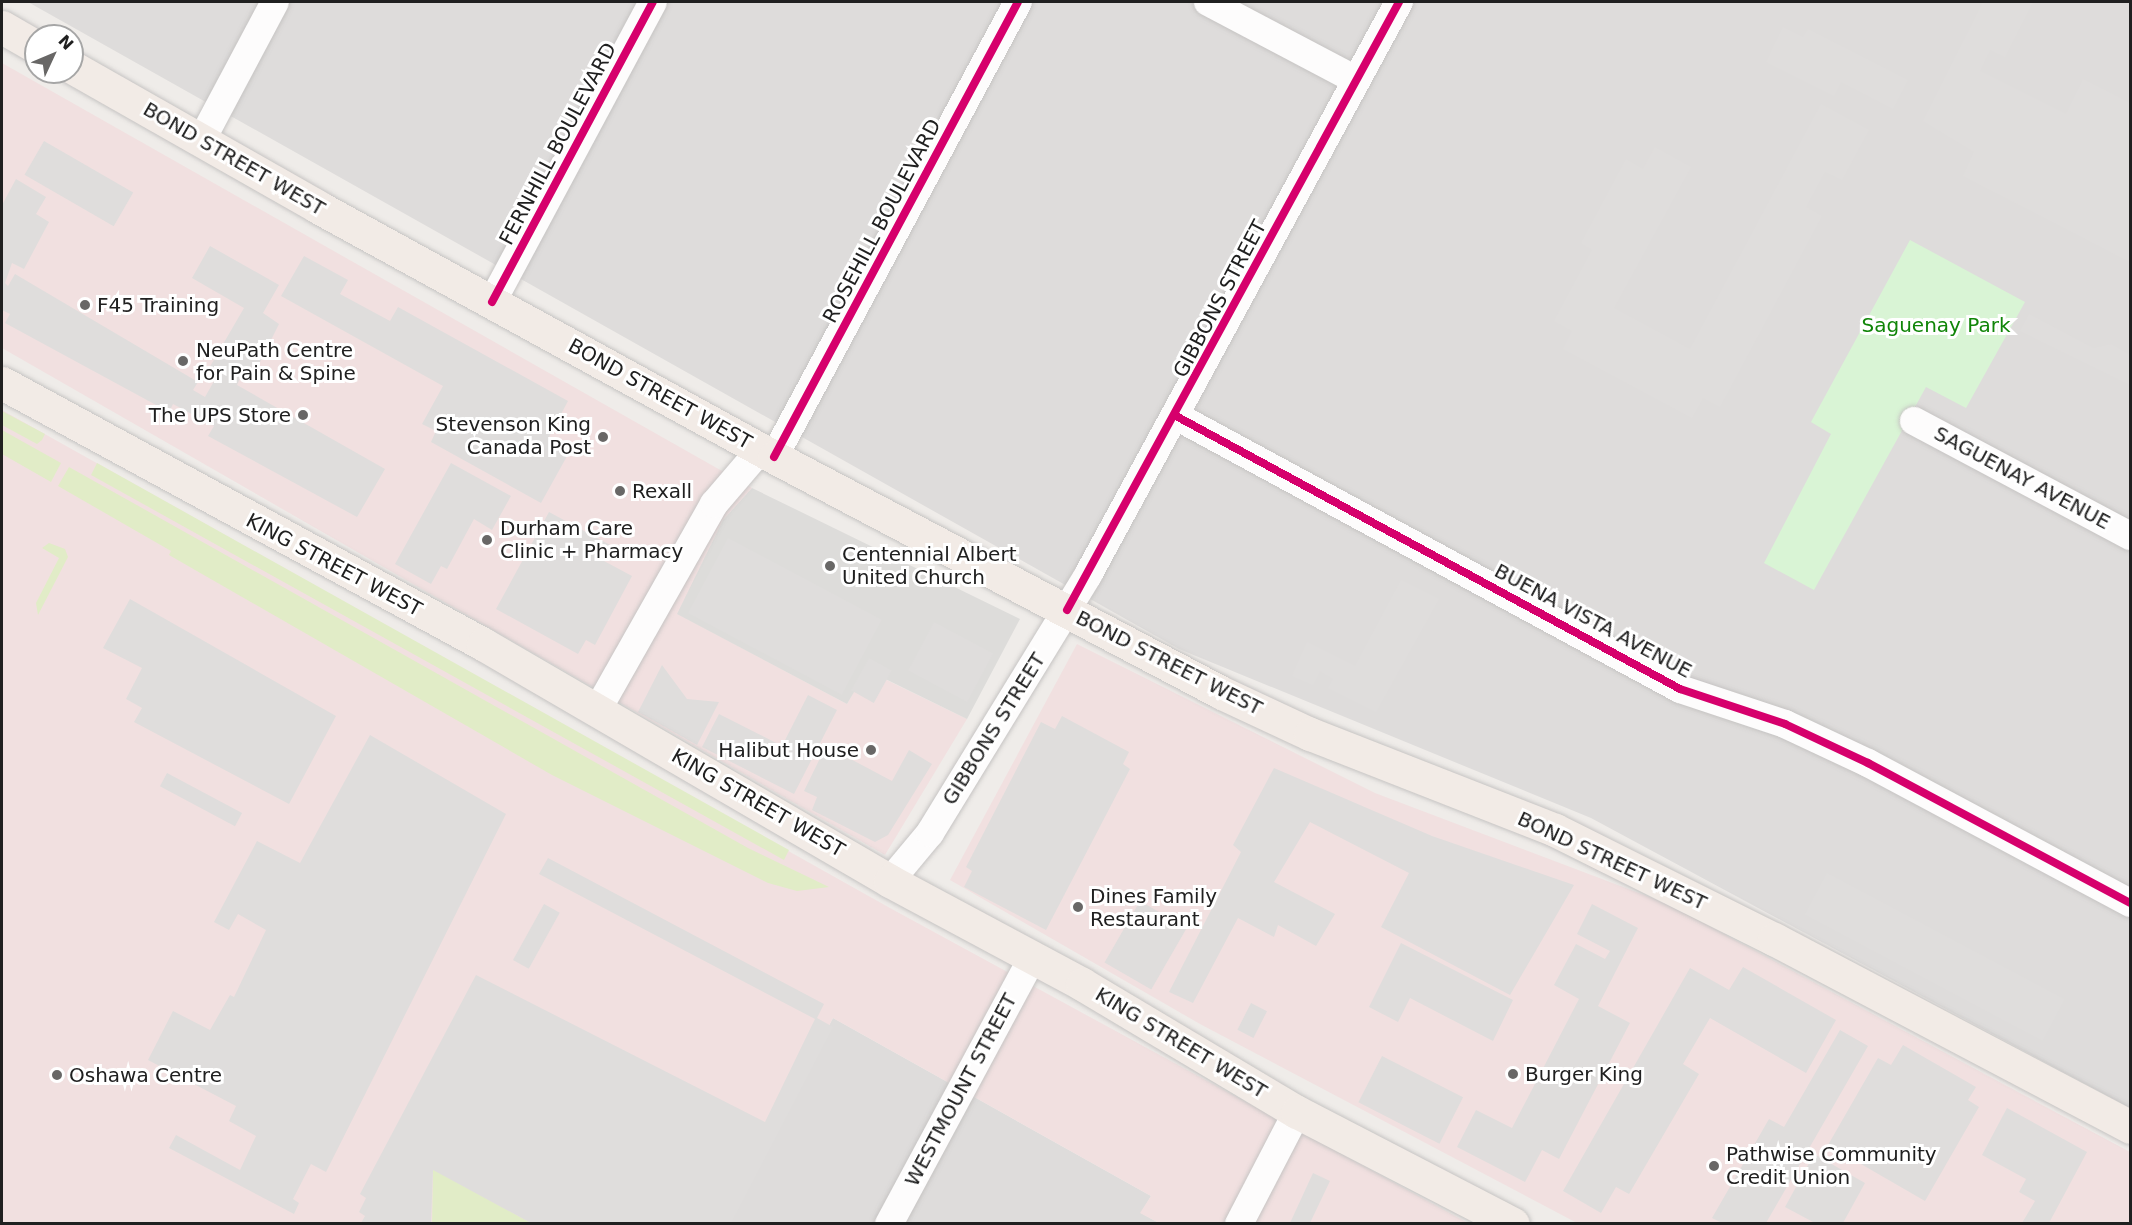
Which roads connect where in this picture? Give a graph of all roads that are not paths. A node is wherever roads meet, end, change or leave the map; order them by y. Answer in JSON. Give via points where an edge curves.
{"nodes":[{"id":1,"x":275,"y":2,"type":"edge"},
{"id":2,"x":653,"y":2,"type":"edge"},
{"id":3,"x":1018,"y":2,"type":"edge"},
{"id":4,"x":1208,"y":2,"type":"edge"},
{"id":5,"x":1399,"y":2,"type":"edge"},
{"id":6,"x":2,"y":27,"type":"edge"},
{"id":7,"x":24,"y":40,"type":"edge"},
{"id":8,"x":84,"y":74,"type":"edge"},
{"id":9,"x":1356,"y":80,"type":"junction"},
{"id":10,"x":201,"y":141,"type":"junction"},
{"id":11,"x":492,"y":302,"type":"junction"},
{"id":12,"x":2,"y":383,"type":"edge"},
{"id":13,"x":1176,"y":416,"type":"junction"},
{"id":14,"x":1914,"y":421,"type":"dead end"},
{"id":15,"x":768,"y":453,"type":"junction"},
{"id":16,"x":2130,"y":536,"type":"edge"},
{"id":17,"x":1067,"y":610,"type":"junction"},
{"id":18,"x":598,"y":709,"type":"junction"},
{"id":19,"x":890,"y":882,"type":"junction"},
{"id":20,"x":2130,"y":903,"type":"edge"},
{"id":21,"x":1033,"y":957,"type":"junction"},
{"id":22,"x":1298,"y":1112,"type":"junction"},
{"id":23,"x":2130,"y":1126,"type":"edge"},
{"id":24,"x":889,"y":1224,"type":"edge"},
{"id":25,"x":1239,"y":1224,"type":"edge"},
{"id":26,"x":1513,"y":1224,"type":"edge"}],
"edges":[{"from":1,"to":10,"type":"street"},
{"from":2,"to":11,"type":"street","name":"FERNHILL BOULEVARD"},
{"from":3,"to":15,"type":"street","name":"ROSEHILL BOULEVARD"},
{"from":4,"to":9,"type":"street"},
{"from":5,"to":9,"type":"street","name":"GIBBONS STREET"},
{"from":6,"to":7,"type":"main road"},
{"from":8,"to":10,"type":"main road","name":"BOND STREET WEST"},
{"from":9,"to":13,"type":"street","name":"GIBBONS STREET"},
{"from":10,"to":11,"type":"main road","name":"BOND STREET WEST"},
{"from":11,"to":15,"type":"main road","name":"BOND STREET WEST"},
{"from":12,"to":18,"type":"main road","name":"KING STREET WEST"},
{"from":13,"to":17,"type":"street","name":"GIBBONS STREET"},
{"from":13,"to":20,"type":"street","name":"BUENA VISTA AVENUE","via":[[1680,689],[1785,724],[1868,763]]},
{"from":14,"to":16,"type":"street","name":"SAGUENAY AVENUE"},
{"from":15,"to":17,"type":"main road","name":"BOND STREET WEST"},
{"from":15,"to":18,"type":"street","name":"ROSEHILL BOULEVARD","via":[[714,504]]},
{"from":17,"to":19,"type":"street","name":"GIBBONS STREET","via":[[930,834]]},
{"from":17,"to":23,"type":"main road","name":"BOND STREET WEST","via":[[1222,693],[1310,734],[1555,830],[1774,939]]},
{"from":18,"to":19,"type":"main road","name":"KING STREET WEST"},
{"from":19,"to":21,"type":"main road","name":"KING STREET WEST"},
{"from":21,"to":22,"type":"main road","name":"KING STREET WEST"},
{"from":21,"to":24,"type":"street","name":"WESTMOUNT STREET"},
{"from":22,"to":25,"type":"street"},
{"from":22,"to":26,"type":"main road","name":"KING STREET WEST"}]}
